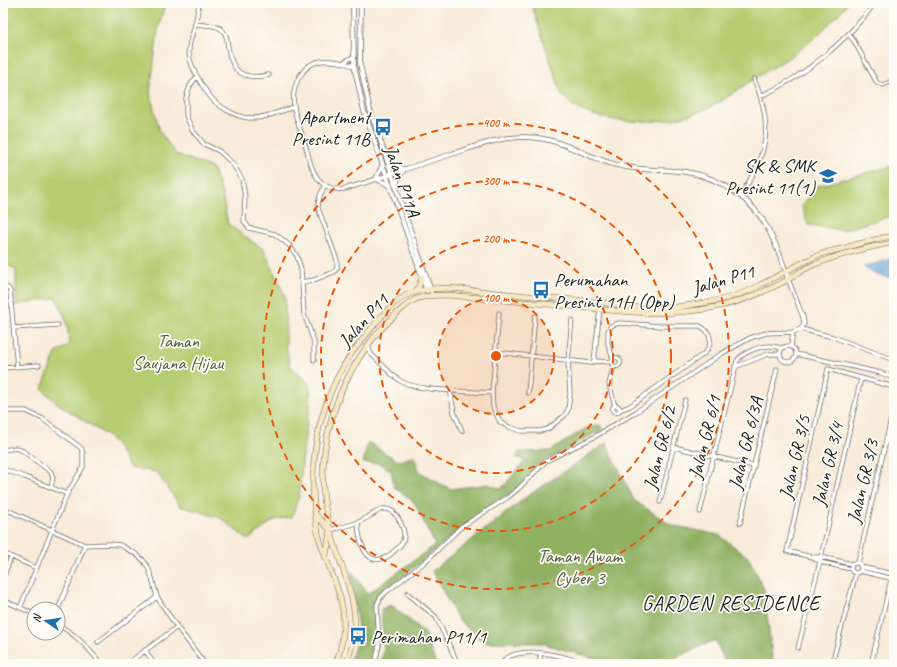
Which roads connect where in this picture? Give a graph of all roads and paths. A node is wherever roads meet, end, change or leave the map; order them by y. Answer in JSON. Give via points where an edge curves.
{"nodes":[{"id":1,"x":199,"y":3,"type":"edge"},
{"id":2,"x":353,"y":3,"type":"edge"},
{"id":3,"x":361,"y":3,"type":"edge"},
{"id":4,"x":875,"y":3,"type":"edge"},
{"id":5,"x":196,"y":24,"type":"junction"},
{"id":6,"x":848,"y":34,"type":"junction"},
{"id":7,"x":355,"y":56,"type":"junction"},
{"id":8,"x":343,"y":63,"type":"junction"},
{"id":9,"x":354,"y":66,"type":"junction"},
{"id":10,"x":269,"y":75,"type":"dead end"},
{"id":11,"x":197,"y":76,"type":"junction"},
{"id":12,"x":754,"y":79,"type":"dead end"},
{"id":13,"x":894,"y":80,"type":"edge"},
{"id":14,"x":761,"y":96,"type":"junction"},
{"id":15,"x":294,"y":107,"type":"junction"},
{"id":16,"x":388,"y":164,"type":"junction"},
{"id":17,"x":383,"y":165,"type":"junction"},
{"id":18,"x":405,"y":170,"type":"junction"},
{"id":19,"x":392,"y":174,"type":"junction"},
{"id":20,"x":386,"y":176,"type":"junction"},
{"id":21,"x":376,"y":179,"type":"junction"},
{"id":22,"x":325,"y":185,"type":"junction"},
{"id":23,"x":389,"y":185,"type":"junction"},
{"id":24,"x":396,"y":186,"type":"junction"},
{"id":25,"x":740,"y":196,"type":"junction"},
{"id":26,"x":894,"y":236,"type":"edge"},
{"id":27,"x":894,"y":243,"type":"edge"},
{"id":28,"x":786,"y":272,"type":"junction"},
{"id":29,"x":422,"y":277,"type":"junction"},
{"id":30,"x":788,"y":279,"type":"junction"},
{"id":31,"x":302,"y":282,"type":"junction"},
{"id":32,"x":3,"y":287,"type":"edge"},
{"id":33,"x":428,"y":289,"type":"junction"},
{"id":34,"x":414,"y":292,"type":"junction"},
{"id":35,"x":430,"y":295,"type":"junction"},
{"id":36,"x":592,"y":302,"type":"junction"},
{"id":37,"x":611,"y":304,"type":"junction"},
{"id":38,"x":600,"y":309,"type":"junction"},
{"id":39,"x":499,"y":313,"type":"dead end"},
{"id":40,"x":535,"y":316,"type":"dead end"},
{"id":41,"x":572,"y":320,"type":"dead end"},
{"id":42,"x":58,"y":324,"type":"dead end"},
{"id":43,"x":14,"y":328,"type":"junction"},
{"id":44,"x":801,"y":329,"type":"junction"},
{"id":45,"x":793,"y":332,"type":"junction"},
{"id":46,"x":369,"y":344,"type":"junction"},
{"id":47,"x":766,"y":346,"type":"junction"},
{"id":48,"x":791,"y":346,"type":"junction"},
{"id":49,"x":782,"y":348,"type":"junction"},
{"id":50,"x":496,"y":352,"type":"junction"},
{"id":51,"x":372,"y":354,"type":"junction"},
{"id":52,"x":768,"y":354,"type":"junction"},
{"id":53,"x":780,"y":354,"type":"junction"},
{"id":54,"x":796,"y":354,"type":"junction"},
{"id":55,"x":531,"y":356,"type":"junction"},
{"id":56,"x":359,"y":357,"type":"junction"},
{"id":57,"x":314,"y":360,"type":"dead end"},
{"id":58,"x":894,"y":360,"type":"edge"},
{"id":59,"x":568,"y":361,"type":"junction"},
{"id":60,"x":594,"y":361,"type":"junction"},
{"id":61,"x":613,"y":362,"type":"junction"},
{"id":62,"x":40,"y":365,"type":"dead end"},
{"id":63,"x":17,"y":367,"type":"junction"},
{"id":64,"x":3,"y":368,"type":"edge"},
{"id":65,"x":735,"y":368,"type":"junction"},
{"id":66,"x":777,"y":369,"type":"dead end"},
{"id":67,"x":861,"y":378,"type":"junction"},
{"id":68,"x":894,"y":378,"type":"edge"},
{"id":69,"x":894,"y":387,"type":"edge"},
{"id":70,"x":450,"y":390,"type":"junction"},
{"id":71,"x":492,"y":393,"type":"junction"},
{"id":72,"x":528,"y":393,"type":"dead end"},
{"id":73,"x":685,"y":400,"type":"dead end"},
{"id":74,"x":615,"y":406,"type":"junction"},
{"id":75,"x":894,"y":406,"type":"edge"},
{"id":76,"x":620,"y":410,"type":"junction"},
{"id":77,"x":3,"y":411,"type":"edge"},
{"id":78,"x":462,"y":431,"type":"dead end"},
{"id":79,"x":674,"y":447,"type":"junction"},
{"id":80,"x":3,"y":450,"type":"edge"},
{"id":81,"x":714,"y":456,"type":"junction"},
{"id":82,"x":754,"y":466,"type":"junction"},
{"id":83,"x":3,"y":469,"type":"edge"},
{"id":84,"x":51,"y":487,"type":"junction"},
{"id":85,"x":67,"y":494,"type":"junction"},
{"id":86,"x":660,"y":502,"type":"dead end"},
{"id":87,"x":3,"y":508,"type":"edge"},
{"id":88,"x":700,"y":512,"type":"dead end"},
{"id":89,"x":316,"y":514,"type":"junction"},
{"id":90,"x":358,"y":523,"type":"junction"},
{"id":91,"x":740,"y":524,"type":"dead end"},
{"id":92,"x":52,"y":530,"type":"junction"},
{"id":93,"x":330,"y":530,"type":"junction"},
{"id":94,"x":85,"y":545,"type":"junction"},
{"id":95,"x":3,"y":553,"type":"edge"},
{"id":96,"x":11,"y":557,"type":"junction"},
{"id":97,"x":812,"y":557,"type":"junction"},
{"id":98,"x":821,"y":557,"type":"junction"},
{"id":99,"x":326,"y":558,"type":"junction"},
{"id":100,"x":820,"y":562,"type":"junction"},
{"id":101,"x":858,"y":563,"type":"junction"},
{"id":102,"x":852,"y":564,"type":"junction"},
{"id":103,"x":894,"y":567,"type":"edge"},
{"id":104,"x":36,"y":568,"type":"junction"},
{"id":105,"x":851,"y":569,"type":"junction"},
{"id":106,"x":861,"y":569,"type":"junction"},
{"id":107,"x":856,"y":573,"type":"junction"},
{"id":108,"x":893,"y":576,"type":"edge"},
{"id":109,"x":3,"y":578,"type":"edge"},
{"id":110,"x":407,"y":593,"type":"dead end"},
{"id":111,"x":157,"y":597,"type":"junction"},
{"id":112,"x":3,"y":600,"type":"edge"},
{"id":113,"x":61,"y":601,"type":"edge"},
{"id":114,"x":20,"y":608,"type":"junction"},
{"id":115,"x":26,"y":611,"type":"edge"},
{"id":116,"x":177,"y":626,"type":"junction"},
{"id":117,"x":66,"y":629,"type":"edge"},
{"id":118,"x":98,"y":642,"type":"dead end"},
{"id":119,"x":798,"y":648,"type":"dead end"},
{"id":120,"x":145,"y":650,"type":"junction"},
{"id":121,"x":541,"y":653,"type":"junction"},
{"id":122,"x":834,"y":656,"type":"dead end"},
{"id":123,"x":693,"y":662,"type":"edge"},
{"id":124,"x":579,"y":663,"type":"edge"},
{"id":125,"x":102,"y":664,"type":"edge"},
{"id":126,"x":127,"y":664,"type":"edge"},
{"id":127,"x":154,"y":664,"type":"edge"},
{"id":128,"x":205,"y":664,"type":"edge"},
{"id":129,"x":335,"y":664,"type":"edge"},
{"id":130,"x":346,"y":664,"type":"edge"},
{"id":131,"x":375,"y":664,"type":"edge"},
{"id":132,"x":458,"y":664,"type":"edge"},
{"id":133,"x":502,"y":664,"type":"edge"},
{"id":134,"x":539,"y":664,"type":"edge"},
{"id":135,"x":588,"y":664,"type":"edge"},
{"id":136,"x":680,"y":664,"type":"edge"},
{"id":137,"x":710,"y":664,"type":"edge"},
{"id":138,"x":871,"y":664,"type":"edge"}],
"edges":[{"from":1,"to":5,"type":"street"},
{"from":2,"to":7,"type":"street","name":"Jalan P11A"},
{"from":3,"to":16,"type":"street","name":"Jalan P11A","via":[[361,71],[370,110]]},
{"from":4,"to":6,"type":"street"},
{"from":5,"to":10,"type":"street","via":[[219,28],[226,34],[230,58],[243,75],[255,78]]},
{"from":5,"to":11,"type":"street","via":[[188,52]]},
{"from":6,"to":13,"type":"street","via":[[877,83],[883,85]]},
{"from":6,"to":14,"type":"street","via":[[801,73]]},
{"from":7,"to":8,"type":"street"},
{"from":7,"to":9,"type":"street","name":"Jalan P11A"},
{"from":8,"to":9,"type":"street"},
{"from":8,"to":15,"type":"street","via":[[321,61],[308,68],[296,83],[293,94]]},
{"from":9,"to":17,"type":"street","name":"Jalan P11A","via":[[364,111]]},
{"from":11,"to":15,"type":"street","via":[[218,105],[239,116],[259,117]]},
{"from":11,"to":31,"type":"street","via":[[186,98],[186,115],[192,130],[204,144],[219,151],[232,163],[242,179],[245,197],[244,221],[249,228],[275,234],[289,244],[297,256]]},
{"from":12,"to":14,"type":"street"},
{"from":14,"to":25,"type":"street","via":[[766,120],[765,143],[757,167]]},
{"from":15,"to":22,"type":"street","via":[[315,174]]},
{"from":16,"to":18,"type":"street"},
{"from":16,"to":19,"type":"street","name":"Jalan P11A"},
{"from":17,"to":20,"type":"street","name":"Jalan P11A"},
{"from":17,"to":21,"type":"street"},
{"from":18,"to":19,"type":"street"},
{"from":18,"to":24,"type":"street","via":[[398,178]]},
{"from":18,"to":25,"type":"street","via":[[498,139],[524,136],[556,142],[595,159],[625,167],[673,170],[704,176],[716,180]]},
{"from":19,"to":20,"type":"street"},
{"from":19,"to":24,"type":"street","name":"Jalan P11A"},
{"from":20,"to":21,"type":"street"},
{"from":20,"to":23,"type":"street","name":"Jalan P11A"},
{"from":21,"to":22,"type":"street","via":[[338,190]]},
{"from":21,"to":23,"type":"street"},
{"from":22,"to":31,"type":"street","via":[[318,208],[337,260],[337,268],[334,272],[314,280]]},
{"from":23,"to":29,"type":"street","name":"Jalan P11A"},
{"from":24,"to":33,"type":"street","name":"Jalan P11A"},
{"from":25,"to":28,"type":"street","via":[[768,228]]},
{"from":26,"to":28,"type":"main road","name":"Jalan P11","via":[[821,254]]},
{"from":27,"to":30,"type":"main road","name":"Jalan P11","via":[[826,260]]},
{"from":28,"to":30,"type":"street"},
{"from":28,"to":37,"type":"main road","name":"Jalan P11","via":[[760,286],[718,300],[644,308]]},
{"from":29,"to":33,"type":"street","name":"Jalan P11A"},
{"from":29,"to":34,"type":"main road"},
{"from":30,"to":38,"type":"main road","name":"Jalan P11","via":[[740,300],[696,311],[644,314]]},
{"from":30,"to":44,"type":"street","via":[[803,317],[804,324]]},
{"from":31,"to":57,"type":"street","via":[[304,314],[314,342]]},
{"from":32,"to":43,"type":"street","via":[[10,291]]},
{"from":33,"to":34,"type":"main road","name":"Jalan P11"},
{"from":33,"to":35,"type":"street","name":"Jalan P11A"},
{"from":33,"to":36,"type":"main road","name":"Jalan P11","via":[[469,290]]},
{"from":34,"to":89,"type":"main road","name":"Jalan P11","via":[[394,304],[376,323],[337,377],[324,410],[315,451],[312,485]]},
{"from":35,"to":38,"type":"main road","name":"Jalan P11"},
{"from":35,"to":46,"type":"main road","name":"Jalan P11","via":[[410,303],[382,328]]},
{"from":36,"to":37,"type":"main road","name":"Jalan P11"},
{"from":36,"to":38,"type":"main road"},
{"from":37,"to":38,"type":"main road"},
{"from":38,"to":60,"type":"street"},
{"from":39,"to":50,"type":"street"},
{"from":40,"to":55,"type":"street"},
{"from":41,"to":59,"type":"street"},
{"from":42,"to":43,"type":"street"},
{"from":43,"to":63,"type":"street"},
{"from":44,"to":45,"type":"street"},
{"from":44,"to":58,"type":"street","via":[[833,337]]},
{"from":45,"to":48,"type":"street"},
{"from":45,"to":131,"type":"street","via":[[766,333],[750,338],[721,354],[636,412],[546,461],[507,498],[461,527],[426,561],[380,598],[376,611],[379,645]]},
{"from":46,"to":51,"type":"street","via":[[369,351]]},
{"from":46,"to":56,"type":"main road","name":"Jalan P11"},
{"from":47,"to":49,"type":"street"},
{"from":47,"to":52,"type":"street"},
{"from":47,"to":65,"type":"street","via":[[739,358]]},
{"from":48,"to":49,"type":"street"},
{"from":48,"to":54,"type":"street"},
{"from":49,"to":53,"type":"street"},
{"from":50,"to":55,"type":"street"},
{"from":50,"to":71,"type":"street"},
{"from":51,"to":56,"type":"street"},
{"from":51,"to":70,"type":"street","via":[[394,376],[409,385]]},
{"from":52,"to":53,"type":"street"},
{"from":52,"to":65,"type":"street"},
{"from":53,"to":54,"type":"street","via":[[784,361],[790,362]]},
{"from":54,"to":68,"type":"street"},
{"from":55,"to":59,"type":"street"},
{"from":55,"to":72,"type":"street"},
{"from":56,"to":93,"type":"main road","name":"Jalan P11","via":[[333,410],[327,434],[323,460],[323,492]]},
{"from":59,"to":60,"type":"street"},
{"from":59,"to":71,"type":"street","via":[[568,410],[548,429],[521,431],[500,422],[493,407]]},
{"from":60,"to":61,"type":"street"},
{"from":61,"to":74,"type":"street","via":[[609,384]]},
{"from":61,"to":76,"type":"street","via":[[608,344],[608,331],[611,326],[620,323],[700,326],[704,328],[711,341],[705,353],[630,406]]},
{"from":62,"to":63,"type":"street"},
{"from":63,"to":64,"type":"street"},
{"from":65,"to":81,"type":"street","name":"Jalan GR 6/1"},
{"from":66,"to":82,"type":"street","name":"Jalan GR 6/3A"},
{"from":67,"to":69,"type":"street"},
{"from":67,"to":97,"type":"street","name":"Jalan GR 3/5","via":[[828,370],[787,551]]},
{"from":67,"to":98,"type":"street","name":"Jalan GR 3/4"},
{"from":70,"to":71,"type":"street"},
{"from":70,"to":78,"type":"street","via":[[454,412]]},
{"from":73,"to":79,"type":"street","name":"Jalan GR 6/2"},
{"from":74,"to":76,"type":"street","via":[[619,406]]},
{"from":74,"to":76,"type":"street","via":[[612,409],[614,412],[618,413]]},
{"from":75,"to":101,"type":"street","name":"Jalan GR 3/3"},
{"from":77,"to":85,"type":"street","via":[[26,411],[43,419],[81,448],[83,467]]},
{"from":79,"to":81,"type":"street"},
{"from":79,"to":86,"type":"street","name":"Jalan GR 6/2"},
{"from":80,"to":84,"type":"street","via":[[16,448],[23,451],[51,472]]},
{"from":81,"to":82,"type":"street"},
{"from":81,"to":88,"type":"street","name":"Jalan GR 6/1"},
{"from":82,"to":91,"type":"street","name":"Jalan GR 6/3A"},
{"from":83,"to":84,"type":"street"},
{"from":84,"to":85,"type":"street"},
{"from":85,"to":92,"type":"street"},
{"from":87,"to":92,"type":"street"},
{"from":89,"to":93,"type":"main road"},
{"from":89,"to":99,"type":"main road","name":"Jalan P11","via":[[318,533]]},
{"from":90,"to":90,"type":"street","via":[[379,510],[386,509],[399,519],[404,531],[403,541],[386,557],[371,559],[364,550],[358,534]]},
{"from":90,"to":93,"type":"street"},
{"from":92,"to":94,"type":"street"},
{"from":92,"to":104,"type":"street"},
{"from":93,"to":99,"type":"main road"},
{"from":93,"to":130,"type":"main road","name":"Jalan P11","via":[[348,583],[354,610],[353,644]]},
{"from":94,"to":111,"type":"street","via":[[120,545],[136,554],[148,567]]},
{"from":94,"to":113,"type":"street"},
{"from":95,"to":96,"type":"street"},
{"from":96,"to":104,"type":"street"},
{"from":96,"to":109,"type":"street"},
{"from":97,"to":98,"type":"street"},
{"from":97,"to":100,"type":"street"},
{"from":98,"to":100,"type":"street","name":"Jalan GR 3/4"},
{"from":98,"to":102,"type":"street"},
{"from":99,"to":129,"type":"main road","name":"Jalan P11","via":[[344,609],[345,624]]},
{"from":100,"to":105,"type":"street"},
{"from":100,"to":119,"type":"street"},
{"from":101,"to":102,"type":"street"},
{"from":101,"to":106,"type":"street"},
{"from":102,"to":105,"type":"street"},
{"from":103,"to":108,"type":"street"},
{"from":104,"to":114,"type":"street"},
{"from":105,"to":107,"type":"street"},
{"from":106,"to":107,"type":"street"},
{"from":106,"to":108,"type":"street"},
{"from":107,"to":122,"type":"street"},
{"from":108,"to":138,"type":"street"},
{"from":110,"to":132,"type":"street","via":[[436,617]]},
{"from":111,"to":116,"type":"street"},
{"from":111,"to":118,"type":"street"},
{"from":112,"to":114,"type":"street"},
{"from":114,"to":115,"type":"street"},
{"from":116,"to":120,"type":"street"},
{"from":116,"to":128,"type":"street"},
{"from":117,"to":125,"type":"street"},
{"from":120,"to":126,"type":"street"},
{"from":120,"to":127,"type":"street"},
{"from":121,"to":124,"type":"street"},
{"from":121,"to":133,"type":"street","via":[[510,656]]},
{"from":121,"to":134,"type":"street"},
{"from":123,"to":136,"type":"street"},
{"from":123,"to":137,"type":"street"},
{"from":124,"to":135,"type":"street"}]}
